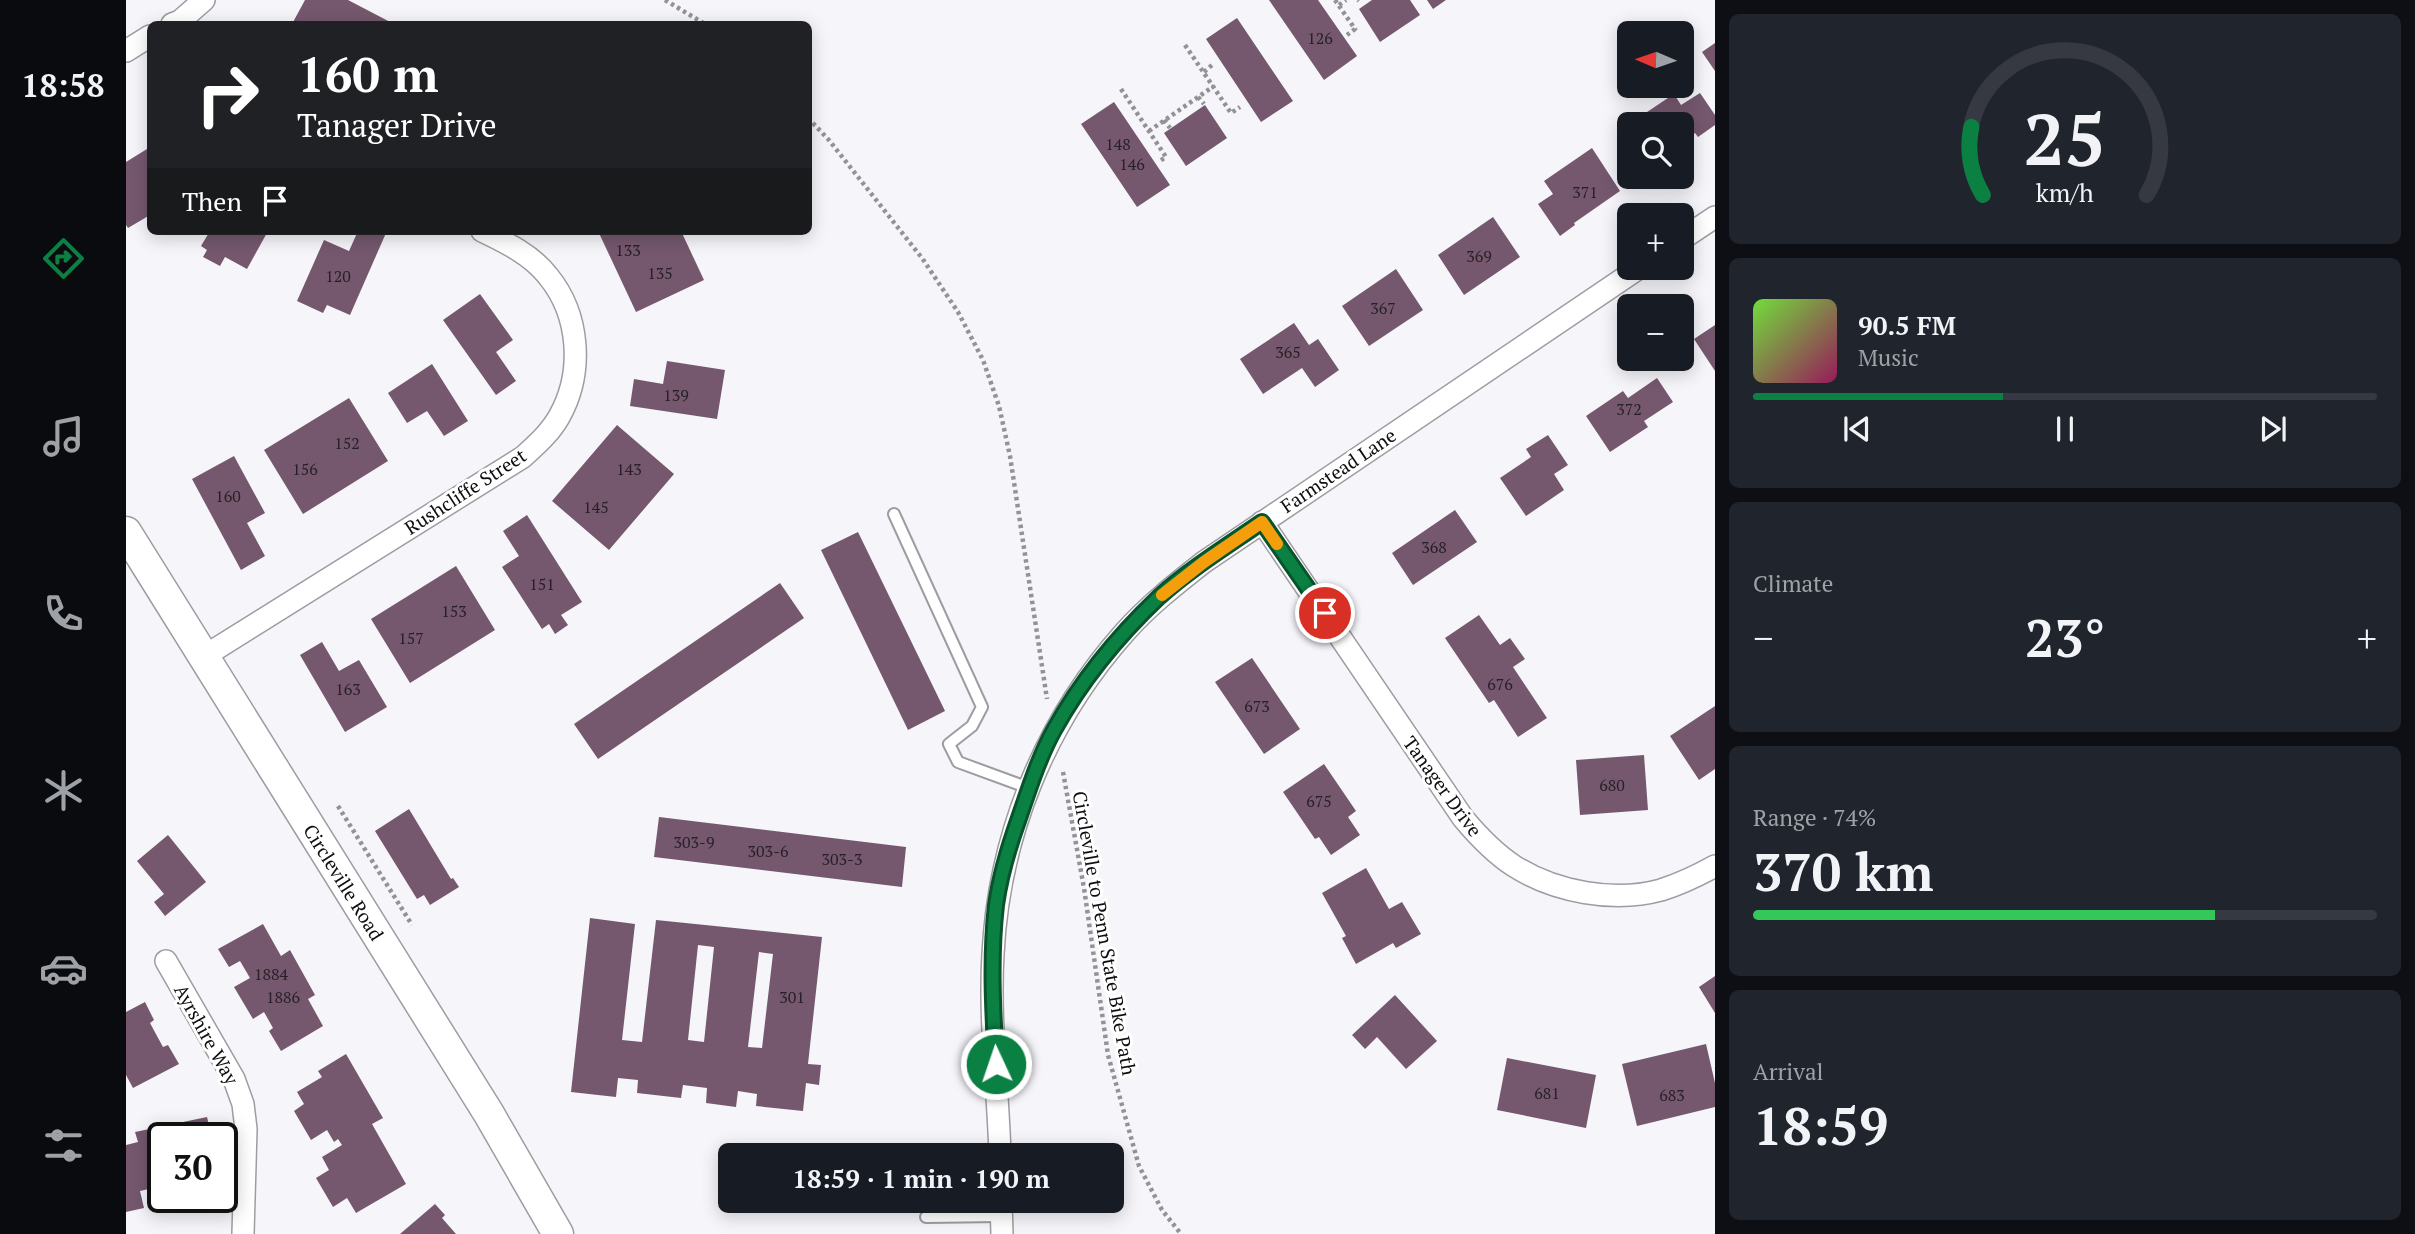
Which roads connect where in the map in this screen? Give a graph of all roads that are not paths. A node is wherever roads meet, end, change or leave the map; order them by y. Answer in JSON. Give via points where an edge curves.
{"nodes":[{"id":1,"x":204,"y":0,"type":"edge"},
{"id":2,"x":180,"y":21,"type":"edge"},
{"id":3,"x":147,"y":38,"type":"edge"},
{"id":4,"x":126,"y":51,"type":"edge"},
{"id":5,"x":1715,"y":217,"type":"edge"},
{"id":6,"x":1694,"y":231,"type":"edge"},
{"id":7,"x":489,"y":235,"type":"edge"},
{"id":8,"x":1621,"y":280,"type":"edge"},
{"id":9,"x":894,"y":514,"type":"dead end"},
{"id":10,"x":1262,"y":522,"type":"junction"},
{"id":11,"x":126,"y":532,"type":"edge"},
{"id":12,"x":203,"y":657,"type":"junction"},
{"id":13,"x":1029,"y":788,"type":"junction"},
{"id":14,"x":1715,"y":866,"type":"edge"},
{"id":15,"x":166,"y":961,"type":"dead end"},
{"id":16,"x":1000,"y":1143,"type":"edge"},
{"id":17,"x":926,"y":1217,"type":"dead end"},
{"id":18,"x":1001,"y":1217,"type":"edge"},
{"id":19,"x":243,"y":1234,"type":"edge"},
{"id":20,"x":558,"y":1234,"type":"edge"}],
"edges":[{"from":1,"to":2,"type":"street"},
{"from":3,"to":4,"type":"street"},
{"from":5,"to":6,"type":"street"},
{"from":7,"to":12,"type":"street","name":"Rushcliffe Street","via":[[525,255],[547,274],[563,298],[576,356],[559,418],[523,457]]},
{"from":8,"to":10,"type":"street","name":"Farmstead Lane"},
{"from":9,"to":13,"type":"lane","via":[[982,707],[972,726],[949,744],[958,762]]},
{"from":10,"to":13,"type":"street","name":"Farmstead Lane","via":[[1161,596],[1125,632],[1054,731]]},
{"from":10,"to":14,"type":"street","name":"Tanager Drive","via":[[1463,818],[1487,845],[1549,884],[1586,893],[1658,891]]},
{"from":11,"to":12,"type":"street","name":"Circleville Road"},
{"from":12,"to":20,"type":"street","name":"Circleville Road","via":[[489,1114]]},
{"from":13,"to":16,"type":"street","name":"Farmstead Lane","via":[[997,904],[993,982]]},
{"from":15,"to":19,"type":"street","name":"Ayrshire Way","via":[[234,1079],[243,1104]]},
{"from":17,"to":18,"type":"lane"}]}
